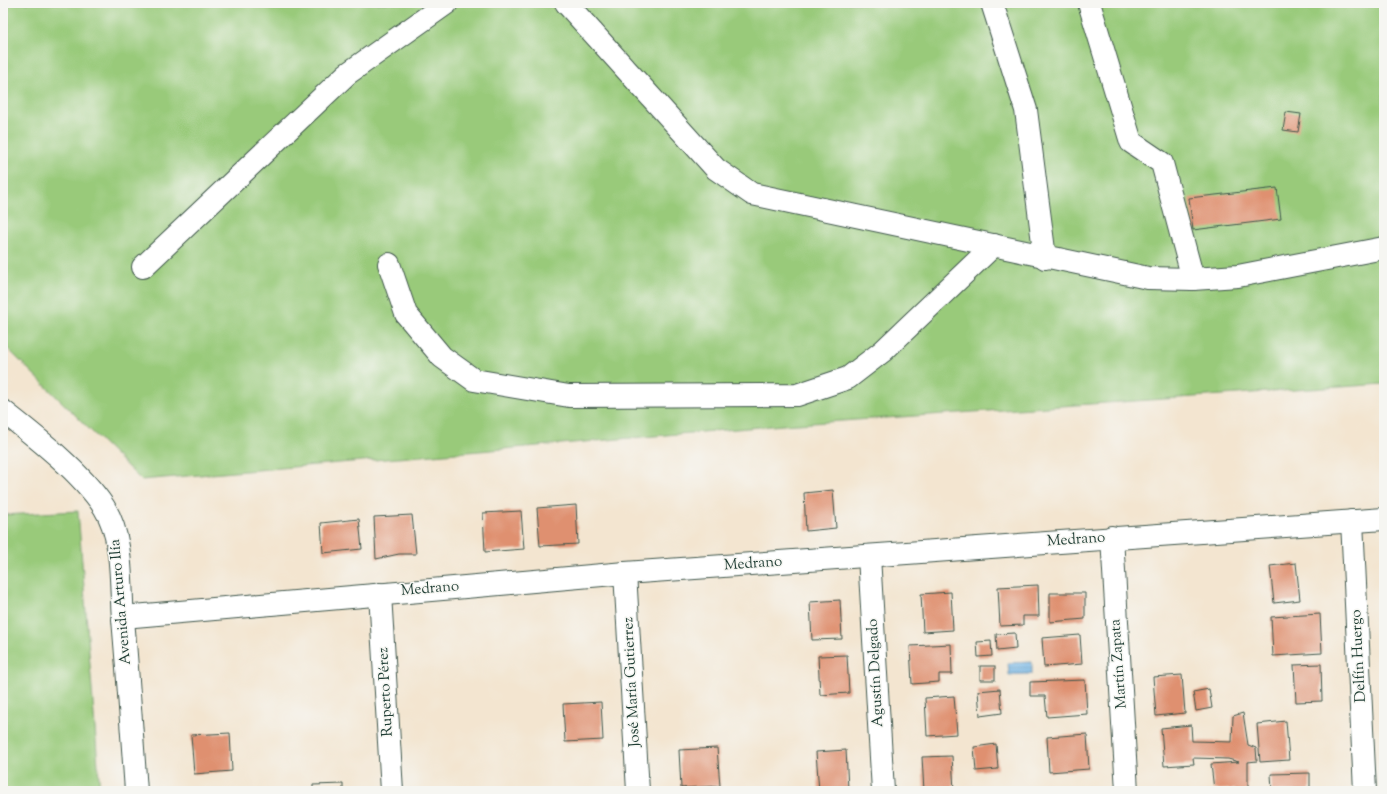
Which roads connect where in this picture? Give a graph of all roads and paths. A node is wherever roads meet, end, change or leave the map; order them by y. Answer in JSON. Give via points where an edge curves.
{"nodes":[{"id":1,"x":447,"y":3,"type":"edge"},
{"id":2,"x":566,"y":3,"type":"edge"},
{"id":3,"x":992,"y":3,"type":"edge"},
{"id":4,"x":1088,"y":3,"type":"edge"},
{"id":5,"x":994,"y":245,"type":"junction"},
{"id":6,"x":1384,"y":248,"type":"edge"},
{"id":7,"x":1045,"y":258,"type":"junction"},
{"id":8,"x":389,"y":264,"type":"dead end"},
{"id":9,"x":143,"y":267,"type":"dead end"},
{"id":10,"x":1193,"y":279,"type":"junction"},
{"id":11,"x":3,"y":411,"type":"edge"},
{"id":12,"x":1384,"y":519,"type":"edge"},
{"id":13,"x":1352,"y":521,"type":"junction"},
{"id":14,"x":1112,"y":537,"type":"junction"},
{"id":15,"x":869,"y":556,"type":"junction"},
{"id":16,"x":625,"y":573,"type":"junction"},
{"id":17,"x":380,"y":594,"type":"junction"},
{"id":18,"x":123,"y":616,"type":"junction"},
{"id":19,"x":136,"y":791,"type":"edge"},
{"id":20,"x":392,"y":791,"type":"edge"},
{"id":21,"x":638,"y":791,"type":"edge"},
{"id":22,"x":883,"y":791,"type":"edge"},
{"id":23,"x":1127,"y":791,"type":"edge"},
{"id":24,"x":1366,"y":791,"type":"edge"}],
"edges":[{"from":1,"to":9,"type":"street","via":[[347,74]]},
{"from":2,"to":5,"type":"street","via":[[716,169],[752,194]]},
{"from":3,"to":7,"type":"street","via":[[1026,110]]},
{"from":4,"to":10,"type":"street","via":[[1130,142],[1162,164]]},
{"from":5,"to":7,"type":"street"},
{"from":5,"to":8,"type":"street","via":[[883,351],[848,378],[797,395],[569,396],[474,380],[442,357],[406,314]]},
{"from":6,"to":10,"type":"street","via":[[1238,276]]},
{"from":7,"to":10,"type":"street","via":[[1148,278]]},
{"from":11,"to":18,"type":"street","name":"Avenida Arturo Ilía","via":[[78,476],[103,506],[117,542]]},
{"from":12,"to":13,"type":"street","name":"Medrano"},
{"from":13,"to":14,"type":"street","name":"Medrano"},
{"from":13,"to":24,"type":"street","name":"Delfín Huergo"},
{"from":14,"to":15,"type":"street","name":"Medrano"},
{"from":14,"to":23,"type":"street","name":"Martín Zapata"},
{"from":15,"to":16,"type":"street","name":"Medrano"},
{"from":15,"to":22,"type":"street","name":"Agustín Delgado"},
{"from":16,"to":17,"type":"street","name":"Medrano"},
{"from":16,"to":21,"type":"street","name":"José María Gutierrez"},
{"from":17,"to":18,"type":"street","name":"Medrano"},
{"from":17,"to":20,"type":"street","name":"Ruperto Pérez"},
{"from":18,"to":19,"type":"street","name":"Avenida Arturo Ilía"}]}
